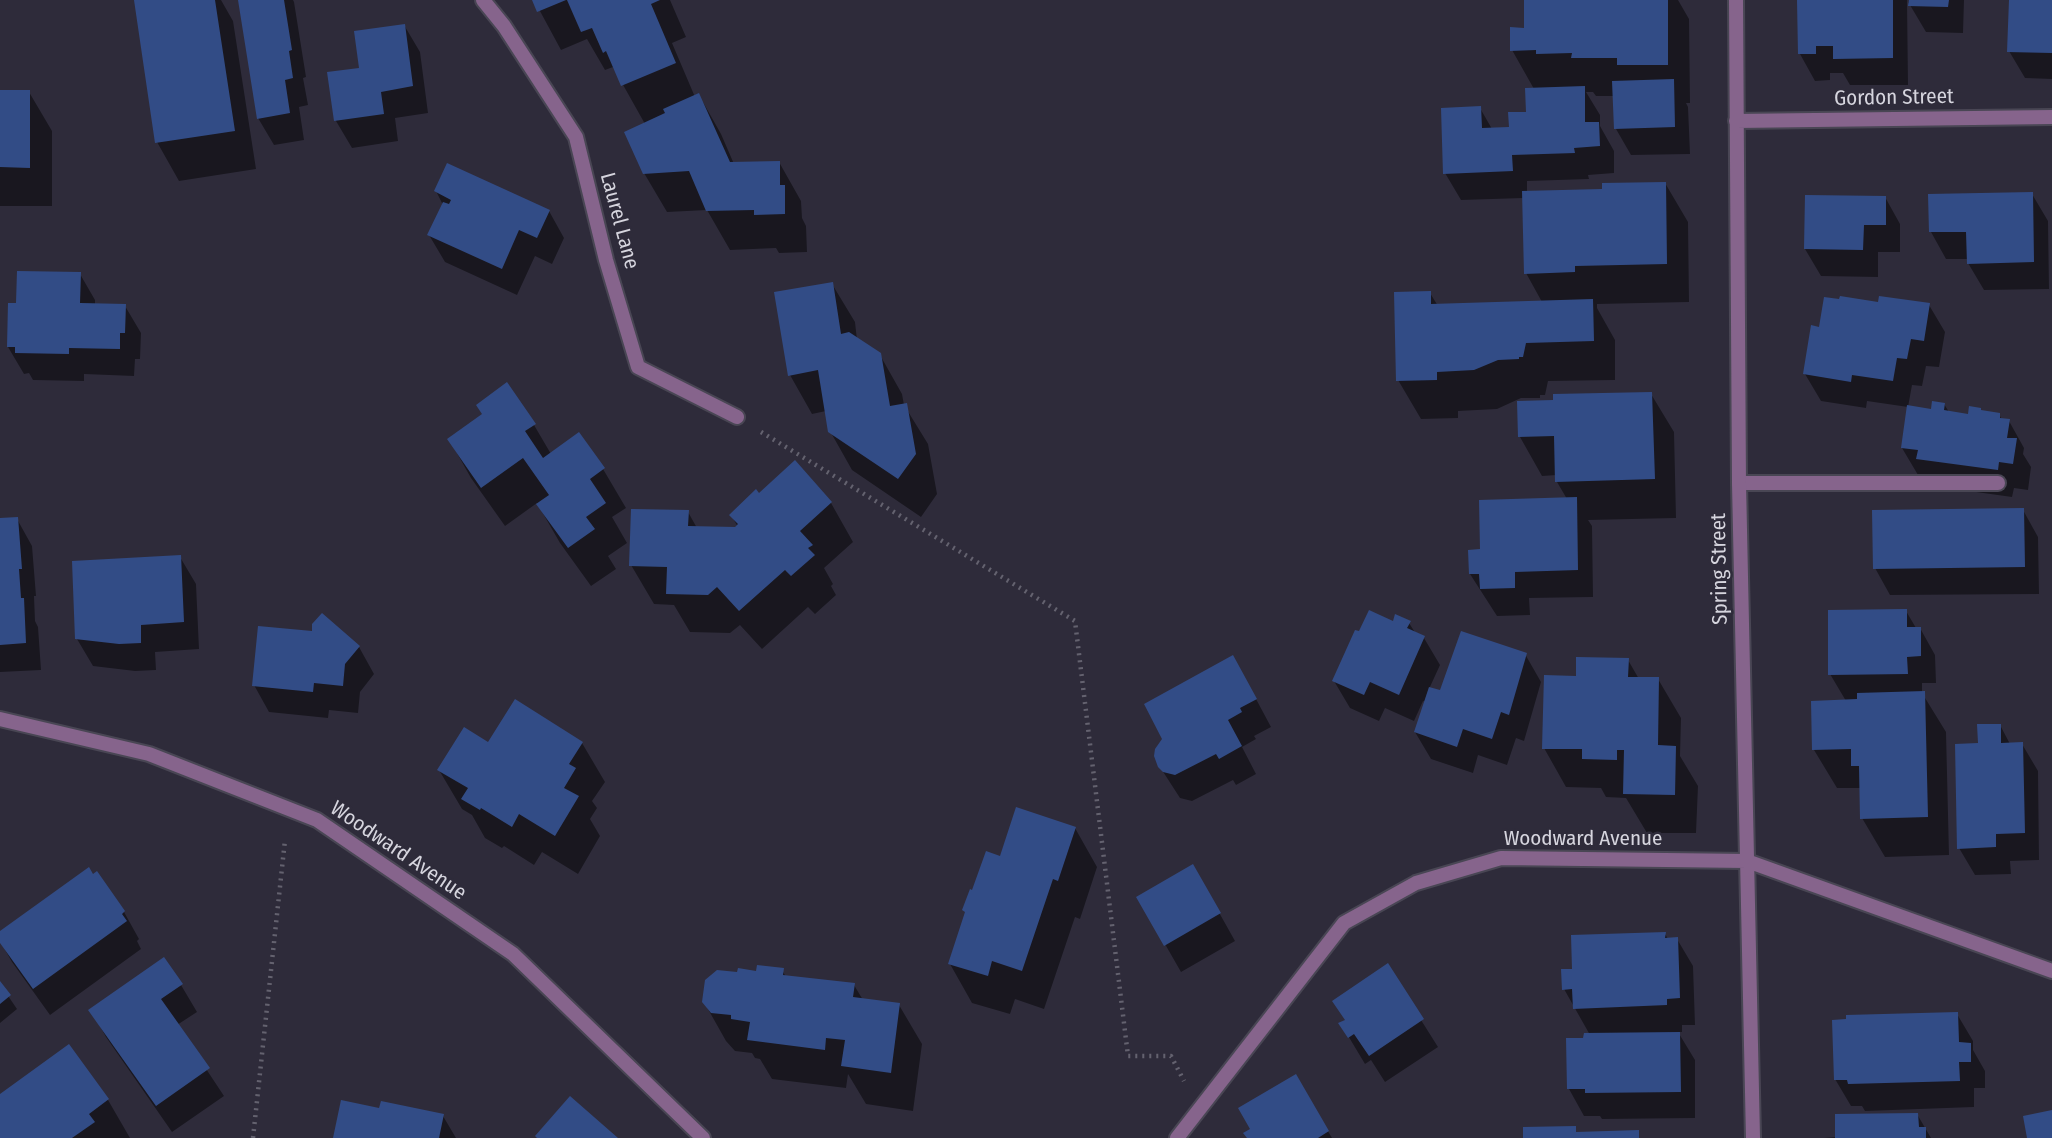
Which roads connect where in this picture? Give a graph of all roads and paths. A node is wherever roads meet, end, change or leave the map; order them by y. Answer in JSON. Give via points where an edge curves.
{"nodes":[{"id":1,"x":483,"y":0,"type":"edge"},
{"id":2,"x":1736,"y":0,"type":"edge"},
{"id":3,"x":2052,"y":117,"type":"edge"},
{"id":4,"x":1736,"y":121,"type":"junction"},
{"id":5,"x":737,"y":417,"type":"joint"},
{"id":6,"x":1740,"y":482,"type":"junction"},
{"id":7,"x":1998,"y":483,"type":"dead end"},
{"id":8,"x":0,"y":719,"type":"edge"},
{"id":9,"x":288,"y":809,"type":"junction"},
{"id":10,"x":1747,"y":861,"type":"junction"},
{"id":11,"x":2052,"y":971,"type":"edge"},
{"id":12,"x":1198,"y":1109,"type":"junction"},
{"id":13,"x":253,"y":1138,"type":"edge"},
{"id":14,"x":703,"y":1138,"type":"edge"},
{"id":15,"x":1177,"y":1138,"type":"edge"},
{"id":16,"x":1753,"y":1138,"type":"edge"}],
"edges":[{"from":1,"to":5,"type":"street","name":"Laurel Lane","via":[[576,137],[638,367]]},
{"from":2,"to":4,"type":"street","name":"Spring Street"},
{"from":3,"to":4,"type":"street","name":"Gordon Street"},
{"from":4,"to":6,"type":"street","name":"Spring Street"},
{"from":5,"to":12,"type":"path","via":[[1075,621],[1128,1056],[1171,1056]]},
{"from":6,"to":7,"type":"street"},
{"from":6,"to":10,"type":"street","name":"Spring Street"},
{"from":8,"to":9,"type":"street","name":"Woodward Avenue","via":[[149,754]]},
{"from":9,"to":13,"type":"path"},
{"from":9,"to":14,"type":"street","name":"Woodward Avenue","via":[[317,820],[513,954]]},
{"from":10,"to":11,"type":"street","name":"Woodward Avenue"},
{"from":10,"to":12,"type":"street","name":"Woodward Avenue","via":[[1500,859],[1416,883],[1344,923]]},
{"from":10,"to":16,"type":"street","name":"Spring Street"},
{"from":12,"to":15,"type":"street","name":"Woodward Avenue"}]}
